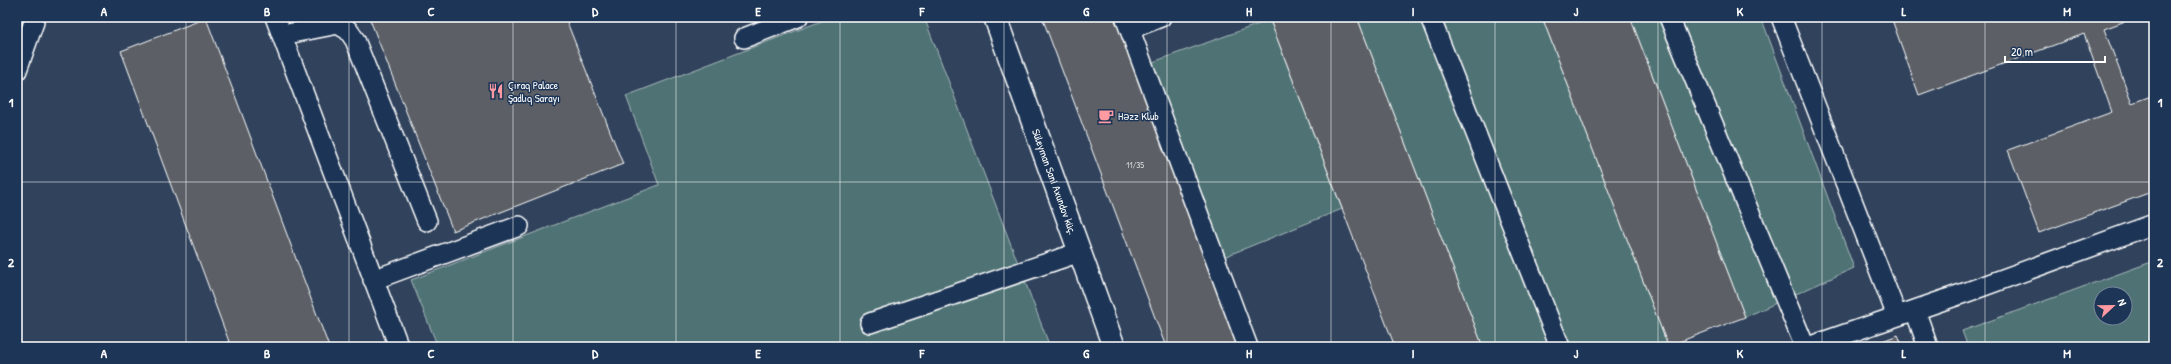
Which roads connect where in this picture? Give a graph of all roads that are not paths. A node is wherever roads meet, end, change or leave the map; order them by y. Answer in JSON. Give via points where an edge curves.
{"nodes":[{"id":1,"x":33,"y":17,"type":"edge"},
{"id":2,"x":275,"y":17,"type":"edge"},
{"id":3,"x":798,"y":17,"type":"edge"},
{"id":4,"x":995,"y":17,"type":"edge"},
{"id":5,"x":1161,"y":17,"type":"edge"},
{"id":6,"x":1430,"y":17,"type":"edge"},
{"id":7,"x":1669,"y":17,"type":"edge"},
{"id":8,"x":1781,"y":17,"type":"edge"},
{"id":9,"x":1128,"y":23,"type":"edge"},
{"id":10,"x":282,"y":35,"type":"junction"},
{"id":11,"x":744,"y":38,"type":"dead end"},
{"id":12,"x":17,"y":70,"type":"edge"},
{"id":13,"x":427,"y":221,"type":"dead end"},
{"id":14,"x":2154,"y":224,"type":"edge"},
{"id":15,"x":519,"y":226,"type":"dead end"},
{"id":16,"x":1080,"y":252,"type":"junction"},
{"id":17,"x":374,"y":280,"type":"junction"},
{"id":18,"x":1915,"y":310,"type":"junction"},
{"id":19,"x":1896,"y":316,"type":"junction"},
{"id":20,"x":870,"y":323,"type":"dead end"},
{"id":21,"x":399,"y":347,"type":"edge"},
{"id":22,"x":1114,"y":347,"type":"edge"},
{"id":23,"x":1248,"y":347,"type":"edge"},
{"id":24,"x":1560,"y":347,"type":"edge"},
{"id":25,"x":1806,"y":347,"type":"edge"},
{"id":26,"x":1928,"y":347,"type":"edge"}],
"edges":[{"from":1,"to":12,"type":"lane","via":[[34,22]]},
{"from":2,"to":10,"type":"lane"},
{"from":3,"to":11,"type":"lane"},
{"from":4,"to":16,"type":"street","name":"Süleyman Sani Axundov küç."},
{"from":5,"to":9,"type":"lane"},
{"from":6,"to":24,"type":"lane"},
{"from":7,"to":25,"type":"lane"},
{"from":8,"to":19,"type":"lane"},
{"from":9,"to":23,"type":"lane"},
{"from":10,"to":13,"type":"lane","via":[[338,24],[348,30],[355,40]]},
{"from":10,"to":17,"type":"lane"},
{"from":14,"to":18,"type":"lane"},
{"from":15,"to":17,"type":"lane"},
{"from":16,"to":20,"type":"lane"},
{"from":16,"to":22,"type":"street","name":"Süleyman Sani Axundov küç."},
{"from":17,"to":21,"type":"lane"},
{"from":18,"to":19,"type":"lane"},
{"from":18,"to":26,"type":"lane"},
{"from":19,"to":25,"type":"lane"}]}
